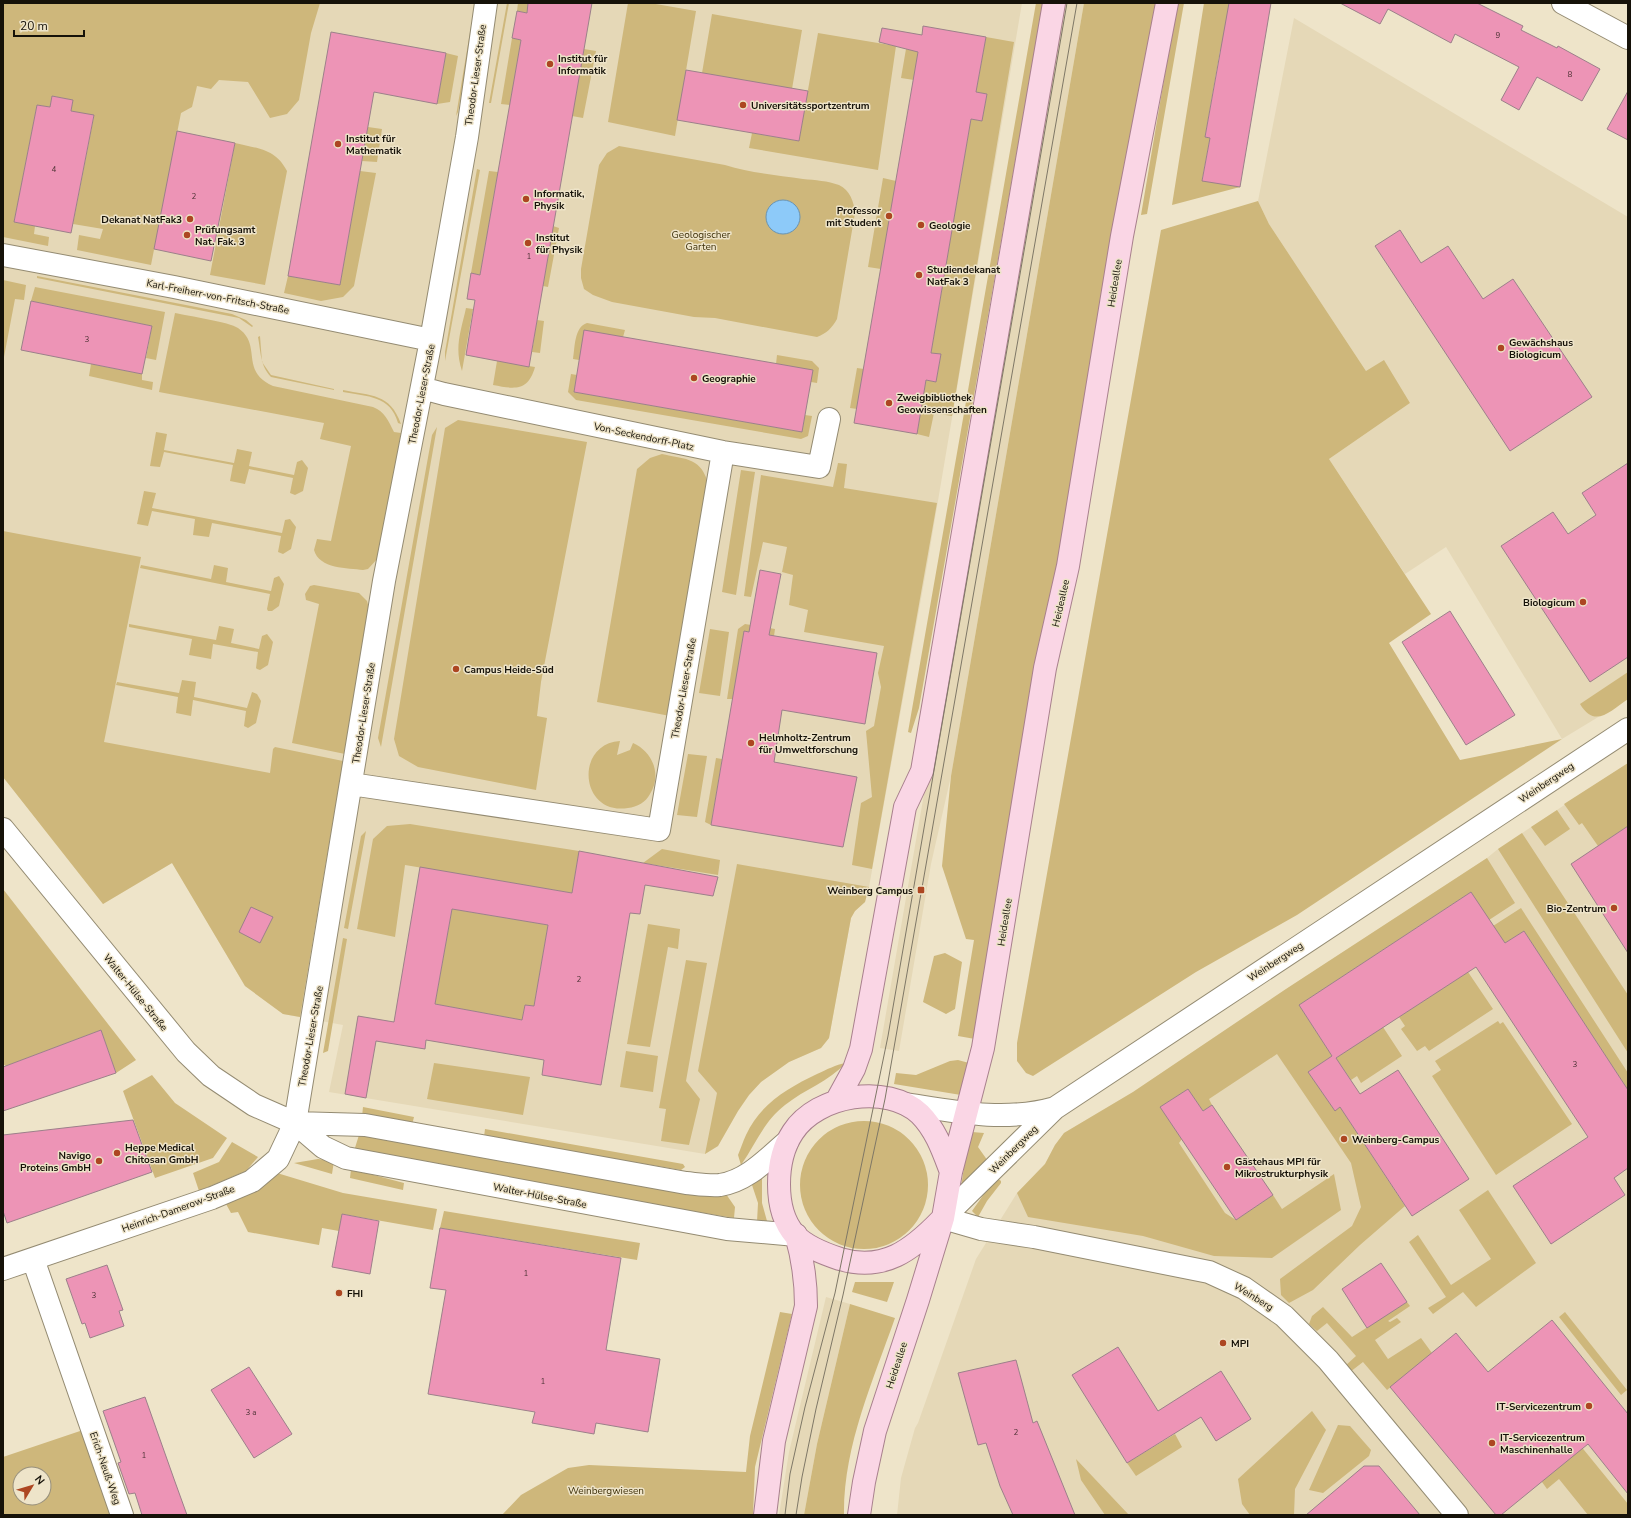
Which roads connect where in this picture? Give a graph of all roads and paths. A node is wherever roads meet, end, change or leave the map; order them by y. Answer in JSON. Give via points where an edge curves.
{"nodes":[{"id":1,"x":486,"y":3,"type":"edge"},
{"id":2,"x":1054,"y":3,"type":"edge"},
{"id":3,"x":1167,"y":3,"type":"edge"},
{"id":4,"x":1563,"y":3,"type":"edge"},
{"id":5,"x":1628,"y":38,"type":"edge"},
{"id":6,"x":3,"y":255,"type":"edge"},
{"id":7,"x":431,"y":340,"type":"junction"},
{"id":8,"x":422,"y":388,"type":"junction"},
{"id":9,"x":829,"y":419,"type":"dead end"},
{"id":10,"x":723,"y":452,"type":"junction"},
{"id":11,"x":1628,"y":729,"type":"edge"},
{"id":12,"x":351,"y":784,"type":"junction"},
{"id":13,"x":3,"y":829,"type":"edge"},
{"id":14,"x":837,"y":1100,"type":"junction"},
{"id":15,"x":906,"y":1104,"type":"junction"},
{"id":16,"x":1055,"y":1108,"type":"junction"},
{"id":17,"x":967,"y":1114,"type":"junction"},
{"id":18,"x":295,"y":1123,"type":"junction"},
{"id":19,"x":787,"y":1142,"type":"junction"},
{"id":20,"x":951,"y":1172,"type":"junction"},
{"id":21,"x":943,"y":1218,"type":"junction"},
{"id":22,"x":796,"y":1235,"type":"junction"},
{"id":23,"x":33,"y":1259,"type":"junction"},
{"id":24,"x":3,"y":1269,"type":"edge"},
{"id":25,"x":122,"y":1515,"type":"edge"},
{"id":26,"x":765,"y":1515,"type":"edge"},
{"id":27,"x":859,"y":1515,"type":"edge"},
{"id":28,"x":1457,"y":1515,"type":"edge"}],
"edges":[{"from":1,"to":7,"type":"street","name":"Theodor-Lieser-Straße","via":[[467,136]]},
{"from":2,"to":14,"type":"main road","via":[[922,771],[905,807],[860,1050],[854,1068]]},
{"from":3,"to":17,"type":"main road","name":"Heideallee","via":[[1122,236],[1068,566],[1045,668],[990,1011]]},
{"from":4,"to":5,"type":"street"},
{"from":6,"to":7,"type":"street","name":"Karl-Freiherr-von-Fritsch-Straße","via":[[182,288]]},
{"from":7,"to":8,"type":"street","name":"Theodor-Lieser-Straße"},
{"from":8,"to":10,"type":"street","name":"Von-Seckendorff-Platz"},
{"from":8,"to":12,"type":"street","name":"Theodor-Lieser-Straße","via":[[384,581]]},
{"from":9,"to":10,"type":"street","name":"Von-Seckendorff-Platz","via":[[819,467]]},
{"from":10,"to":12,"type":"street","name":"Theodor-Lieser-Straße","via":[[659,830]]},
{"from":11,"to":16,"type":"street","name":"Weinbergweg"},
{"from":12,"to":18,"type":"street","name":"Theodor-Lieser-Straße"},
{"from":13,"to":18,"type":"street","name":"Walter-Hülse-Straße","via":[[190,1057],[238,1096],[254,1106]]},
{"from":14,"to":15,"type":"main road","via":[[876,1098]]},
{"from":14,"to":19,"type":"main road","via":[[809,1114],[793,1131]]},
{"from":15,"to":17,"type":"street"},
{"from":15,"to":20,"type":"main road","via":[[928,1122]]},
{"from":16,"to":17,"type":"street","via":[[1013,1116]]},
{"from":16,"to":21,"type":"street","name":"Weinbergweg"},
{"from":17,"to":20,"type":"main road","name":"Heideallee"},
{"from":18,"to":19,"type":"street","name":"Walter-Hülse-Straße","via":[[366,1125],[707,1185],[725,1184],[743,1177]]},
{"from":18,"to":22,"type":"street","name":"Walter-Hülse-Straße","via":[[323,1147],[346,1158],[720,1228]]},
{"from":18,"to":23,"type":"street","name":"Heinrich-Damerow-Straße","via":[[278,1159],[252,1180],[212,1198]]},
{"from":19,"to":22,"type":"main road","via":[[781,1170],[781,1201],[784,1214]]},
{"from":20,"to":21,"type":"main road","name":"Heideallee"},
{"from":21,"to":22,"type":"main road","via":[[910,1248],[884,1260],[870,1262],[850,1262],[830,1256]]},
{"from":21,"to":27,"type":"main road","name":"Heideallee","via":[[875,1431]]},
{"from":21,"to":28,"type":"street","name":"Weinberg","via":[[981,1229],[1209,1272],[1244,1288],[1284,1316],[1328,1360]]},
{"from":22,"to":26,"type":"main road","via":[[804,1270],[806,1306],[774,1441]]},
{"from":23,"to":24,"type":"street","name":"Heinrich-Damerow-Straße"},
{"from":23,"to":25,"type":"street","name":"Erich-Neuß-Weg"}]}
